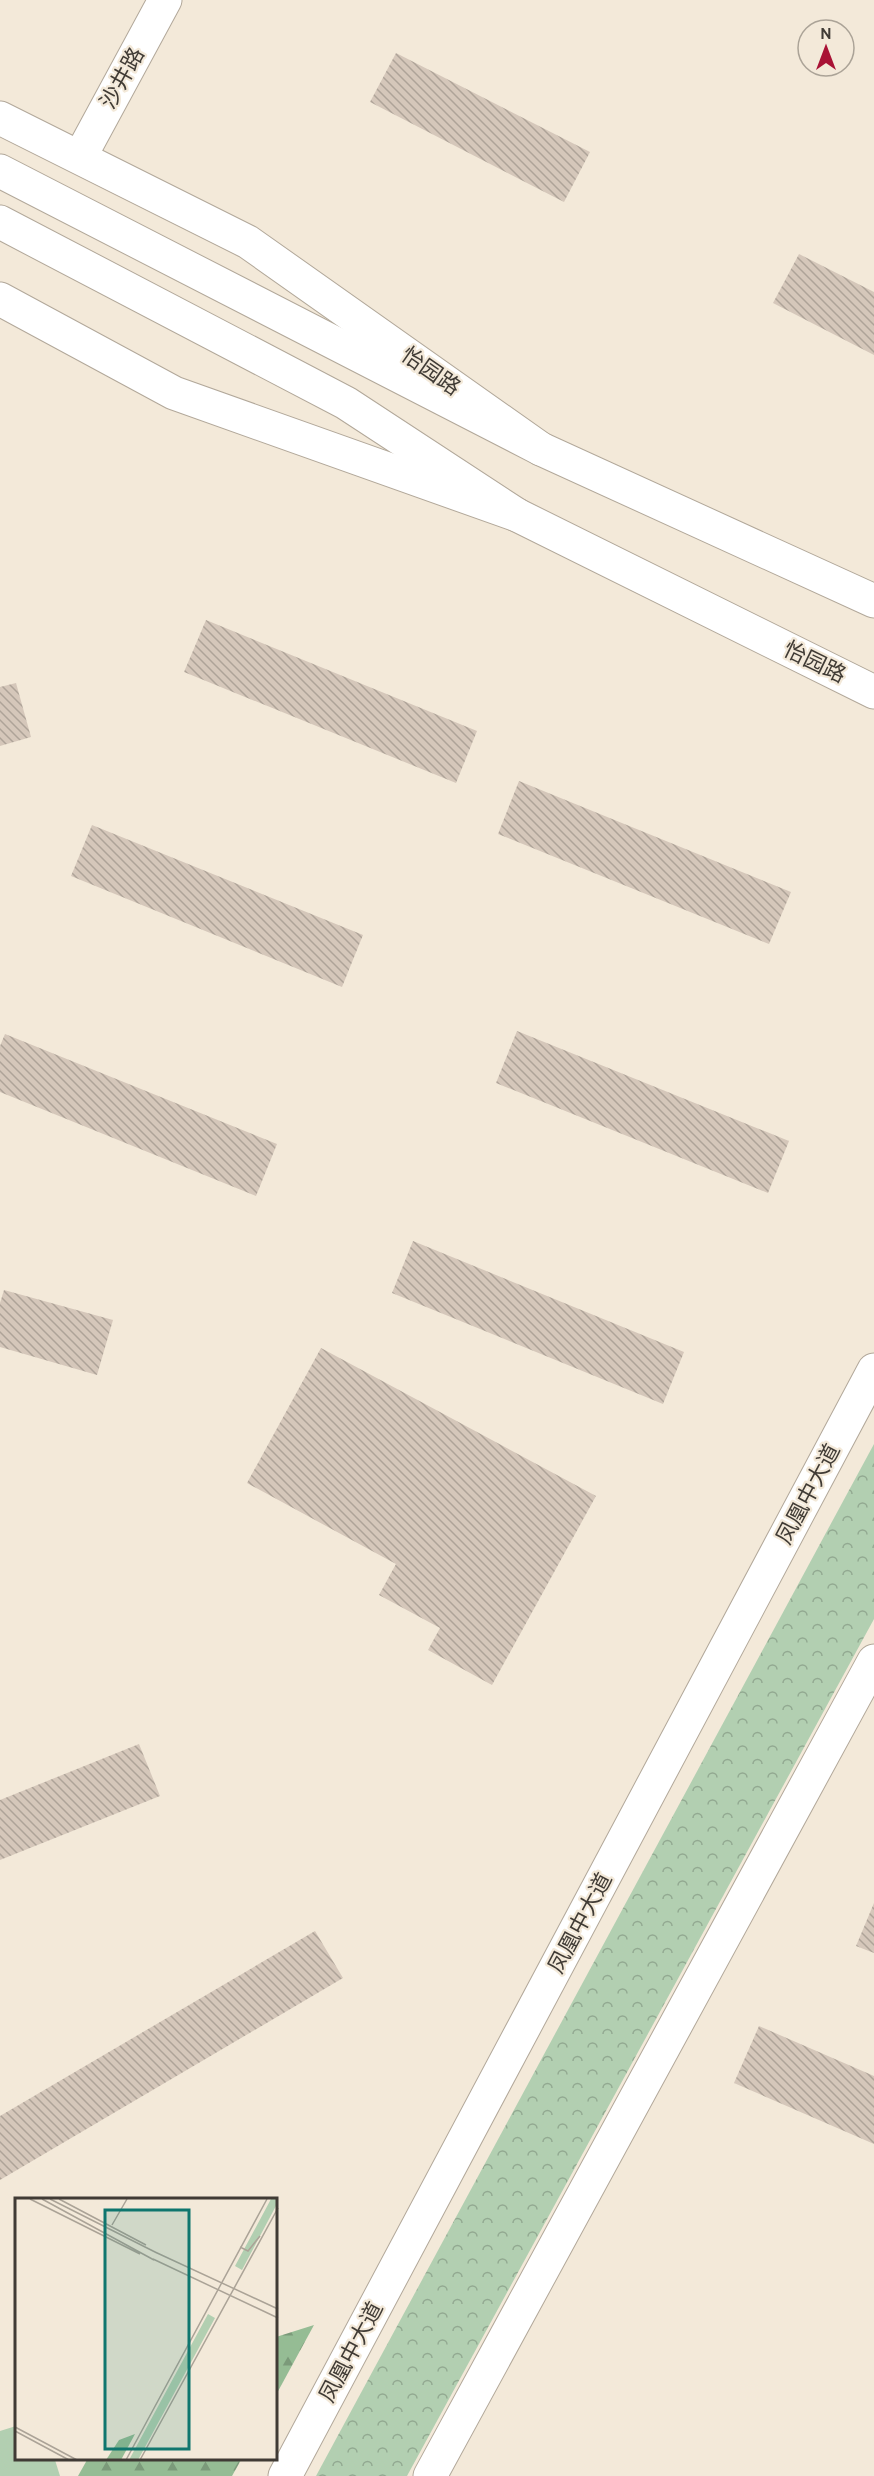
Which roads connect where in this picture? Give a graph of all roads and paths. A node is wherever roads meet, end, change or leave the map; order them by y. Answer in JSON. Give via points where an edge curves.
{"nodes":[{"id":1,"x":165,"y":0,"type":"edge"},
{"id":2,"x":0,"y":118,"type":"edge"},
{"id":3,"x":80,"y":157,"type":"junction"},
{"id":4,"x":0,"y":171,"type":"edge"},
{"id":5,"x":0,"y":222,"type":"edge"},
{"id":6,"x":0,"y":299,"type":"edge"},
{"id":7,"x":541,"y":449,"type":"junction"},
{"id":8,"x":517,"y":515,"type":"junction"},
{"id":9,"x":874,"y":602,"type":"edge"},
{"id":10,"x":874,"y":692,"type":"edge"},
{"id":11,"x":874,"y":1370,"type":"edge"},
{"id":12,"x":874,"y":1662,"type":"edge"},
{"id":13,"x":285,"y":2476,"type":"edge"},
{"id":14,"x":430,"y":2476,"type":"edge"}],
"edges":[{"from":1,"to":3,"type":"main road","name":"沙井路"},
{"from":2,"to":3,"type":"main road","name":"怡园路"},
{"from":3,"to":7,"type":"main road","name":"怡园路","via":[[248,242]]},
{"from":4,"to":7,"type":"main road"},
{"from":5,"to":8,"type":"main road","via":[[346,403]]},
{"from":6,"to":8,"type":"main road","name":"怡园路","via":[[174,393]]},
{"from":7,"to":9,"type":"main road","name":"怡园路"},
{"from":8,"to":10,"type":"main road","name":"怡园路"},
{"from":11,"to":13,"type":"main road","name":"凤凰中大道"},
{"from":12,"to":14,"type":"main road"}]}
